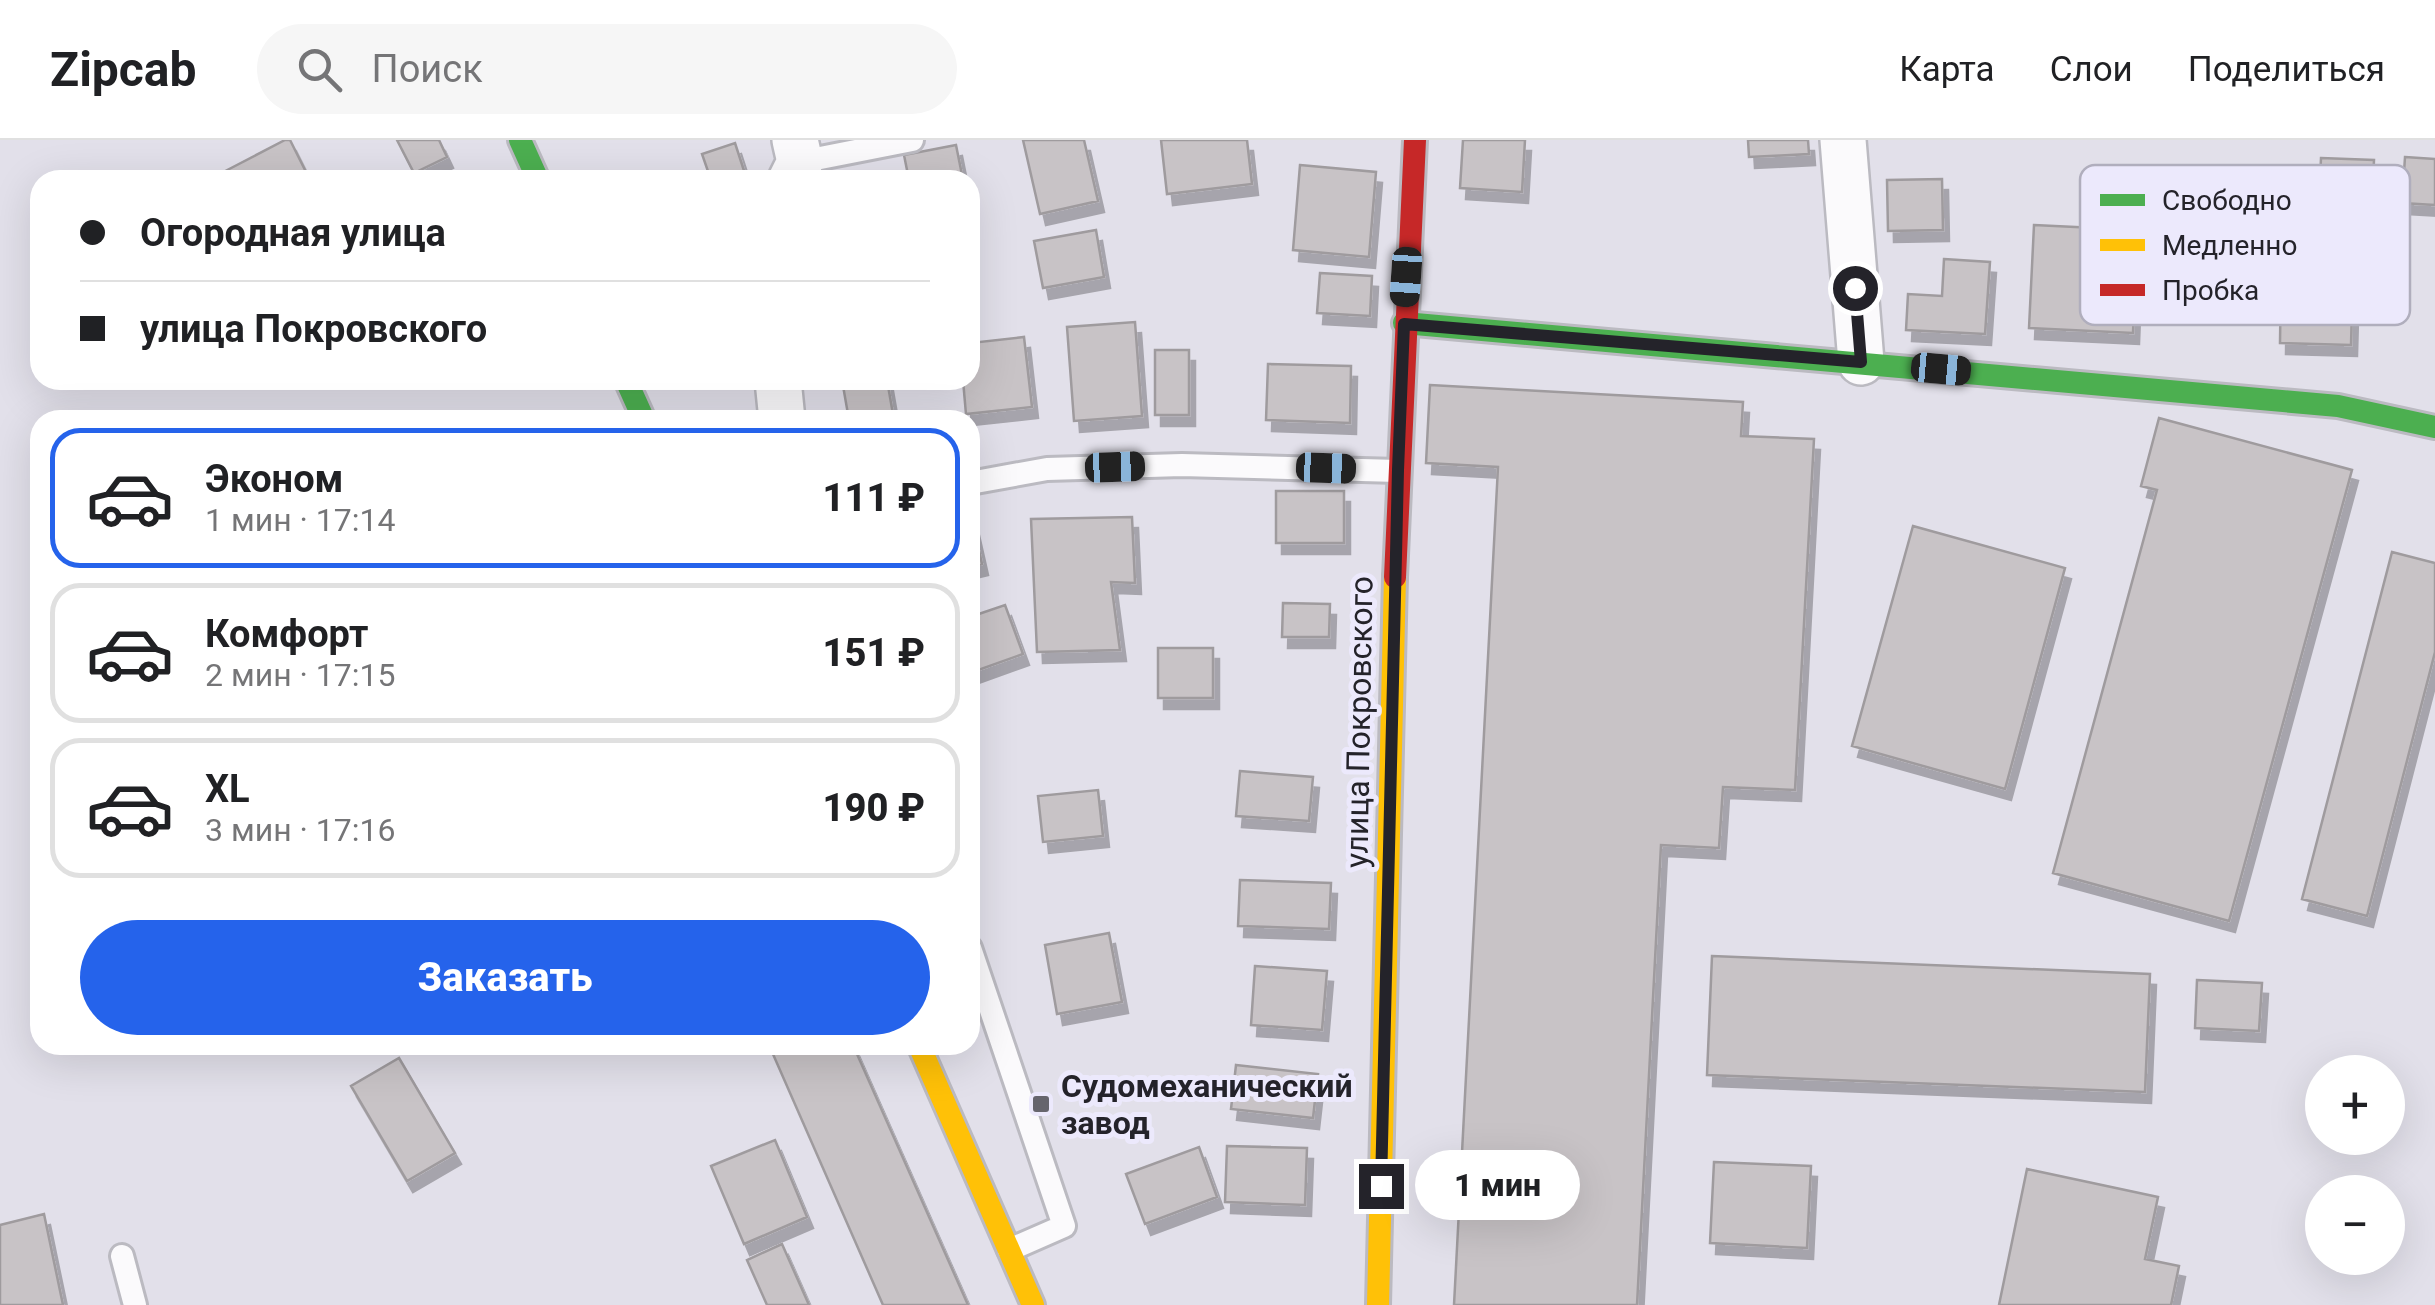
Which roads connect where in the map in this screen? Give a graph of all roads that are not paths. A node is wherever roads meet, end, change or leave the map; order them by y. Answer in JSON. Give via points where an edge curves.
{"nodes":[{"id":1,"x":520,"y":140,"type":"edge"},
{"id":2,"x":912,"y":140,"type":"edge"},
{"id":3,"x":1415,"y":140,"type":"edge"},
{"id":4,"x":1844,"y":140,"type":"edge"},
{"id":5,"x":795,"y":161,"type":"edge"},
{"id":6,"x":534,"y":170,"type":"edge"},
{"id":7,"x":1404,"y":324,"type":"junction"},
{"id":8,"x":1861,"y":362,"type":"junction"},
{"id":9,"x":2435,"y":427,"type":"edge"},
{"id":10,"x":1398,"y":470,"type":"junction"},
{"id":11,"x":980,"y":481,"type":"edge"},
{"id":12,"x":980,"y":978,"type":"edge"},
{"id":13,"x":923,"y":1055,"type":"edge"},
{"id":14,"x":1009,"y":1250,"type":"junction"},
{"id":15,"x":122,"y":1256,"type":"dead end"},
{"id":16,"x":135,"y":1305,"type":"edge"},
{"id":17,"x":1034,"y":1305,"type":"edge"},
{"id":18,"x":1378,"y":1305,"type":"edge"}],
"edges":[{"from":1,"to":6,"type":"street"},
{"from":2,"to":5,"type":"lane"},
{"from":3,"to":7,"type":"street","name":"улица Покровского"},
{"from":4,"to":8,"type":"street"},
{"from":7,"to":8,"type":"street"},
{"from":7,"to":10,"type":"street","name":"улица Покровского"},
{"from":8,"to":9,"type":"street","via":[[2338,406]]},
{"from":10,"to":11,"type":"lane","via":[[1048,469]]},
{"from":10,"to":18,"type":"street","name":"улица Покровского"},
{"from":12,"to":14,"type":"lane","via":[[1064,1226]]},
{"from":13,"to":14,"type":"street"},
{"from":14,"to":17,"type":"street"},
{"from":15,"to":16,"type":"lane"}]}
